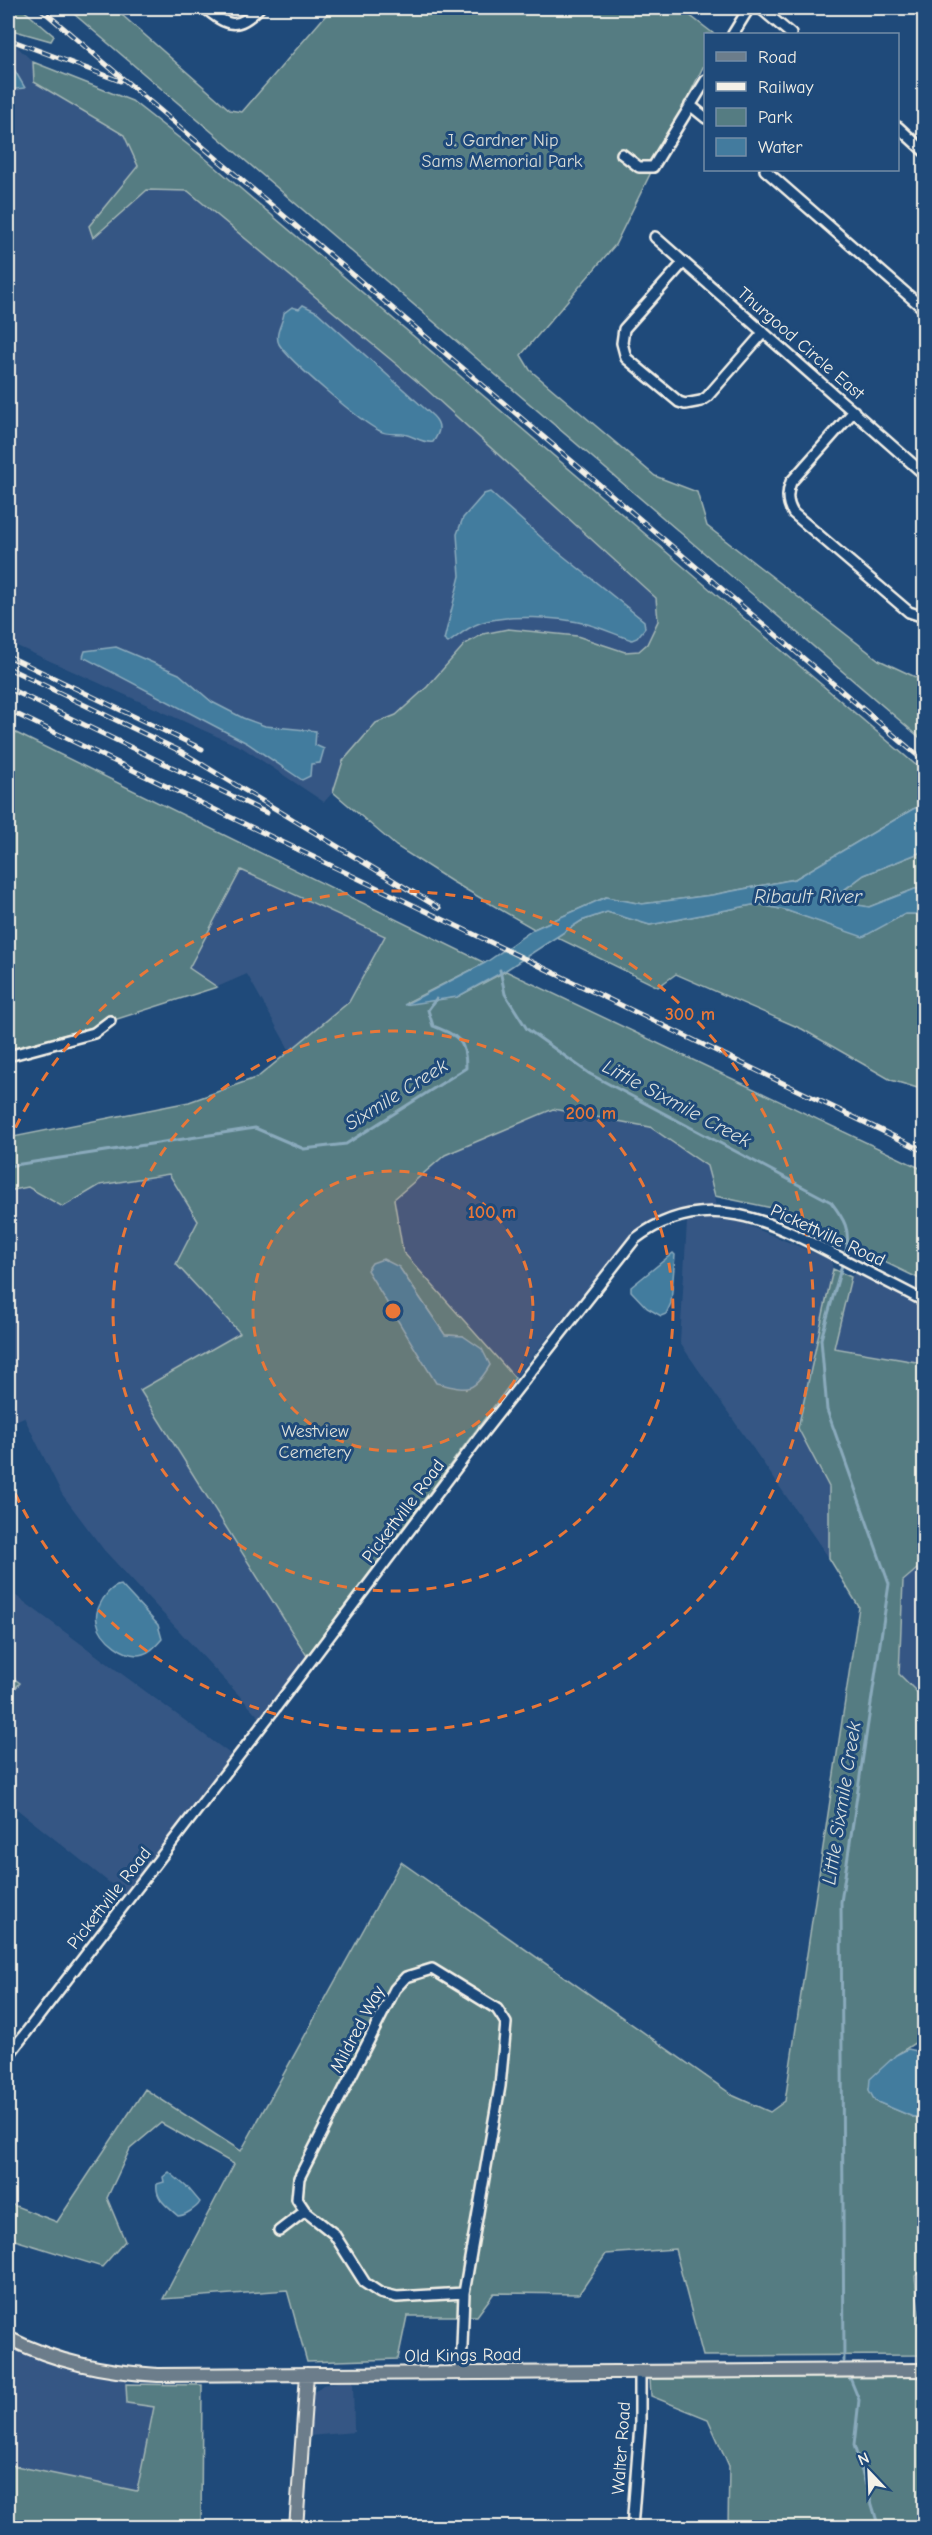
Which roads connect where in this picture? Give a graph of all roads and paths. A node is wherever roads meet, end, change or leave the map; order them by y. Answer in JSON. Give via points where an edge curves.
{"nodes":[{"id":1,"x":205,"y":8,"type":"edge"},
{"id":2,"x":258,"y":8,"type":"edge"},
{"id":3,"x":749,"y":8,"type":"edge"},
{"id":4,"x":760,"y":8,"type":"edge"},
{"id":5,"x":734,"y":33,"type":"edge"},
{"id":6,"x":790,"y":33,"type":"edge"},
{"id":7,"x":704,"y":82,"type":"edge"},
{"id":8,"x":690,"y":105,"type":"junction"},
{"id":9,"x":704,"y":117,"type":"edge"},
{"id":10,"x":899,"y":129,"type":"edge"},
{"id":11,"x":924,"y":151,"type":"edge"},
{"id":12,"x":622,"y":154,"type":"dead end"},
{"id":13,"x":766,"y":171,"type":"edge"},
{"id":14,"x":655,"y":237,"type":"dead end"},
{"id":15,"x":683,"y":263,"type":"junction"},
{"id":16,"x":924,"y":309,"type":"edge"},
{"id":17,"x":763,"y":333,"type":"junction"},
{"id":18,"x":854,"y":411,"type":"junction"},
{"id":19,"x":924,"y":474,"type":"edge"},
{"id":20,"x":924,"y":617,"type":"edge"},
{"id":21,"x":110,"y":1021,"type":"dead end"},
{"id":22,"x":8,"y":1056,"type":"edge"},
{"id":23,"x":924,"y":1300,"type":"edge"},
{"id":24,"x":8,"y":2056,"type":"edge"},
{"id":25,"x":305,"y":2211,"type":"junction"},
{"id":26,"x":279,"y":2231,"type":"dead end"},
{"id":27,"x":464,"y":2294,"type":"junction"},
{"id":28,"x":8,"y":2338,"type":"edge"},
{"id":29,"x":924,"y":2370,"type":"edge"},
{"id":30,"x":640,"y":2371,"type":"junction"},
{"id":31,"x":461,"y":2373,"type":"junction"},
{"id":32,"x":307,"y":2374,"type":"junction"},
{"id":33,"x":296,"y":2528,"type":"edge"},
{"id":34,"x":632,"y":2528,"type":"edge"}],
"edges":[{"from":1,"to":2,"type":"street","via":[[219,20],[235,24],[249,18]]},
{"from":3,"to":5,"type":"street"},
{"from":4,"to":6,"type":"street"},
{"from":7,"to":8,"type":"street"},
{"from":8,"to":9,"type":"street"},
{"from":8,"to":12,"type":"street","via":[[653,166],[639,167]]},
{"from":10,"to":11,"type":"street"},
{"from":13,"to":16,"type":"street"},
{"from":14,"to":15,"type":"street","name":"Thurgood Circle East"},
{"from":15,"to":17,"type":"street","name":"Thurgood Circle East"},
{"from":15,"to":17,"type":"street","via":[[624,329],[621,343],[626,358],[679,402],[693,404],[706,397]]},
{"from":17,"to":18,"type":"street","name":"Thurgood Circle East"},
{"from":18,"to":19,"type":"street","name":"Thurgood Circle East"},
{"from":18,"to":20,"type":"street","via":[[791,482],[787,496],[792,513],[909,612]]},
{"from":21,"to":22,"type":"street","via":[[94,1033]]},
{"from":23,"to":24,"type":"street","name":"Pickettville Road","via":[[802,1238],[738,1214],[710,1211],[683,1215],[664,1221],[635,1239]]},
{"from":25,"to":26,"type":"street"},
{"from":25,"to":27,"type":"street","via":[[334,2234],[365,2283],[380,2293],[398,2297]]},
{"from":25,"to":27,"type":"street","name":"Mildred Way","via":[[297,2199],[299,2178],[390,1999],[405,1977],[432,1969],[497,2009],[506,2024],[500,2086]]},
{"from":27,"to":31,"type":"street","name":"Mildred Way"},
{"from":28,"to":32,"type":"main road","name":"Old Kings Road","via":[[72,2364],[125,2373]]},
{"from":29,"to":30,"type":"main road","name":"Old Kings Road"},
{"from":30,"to":31,"type":"main road","name":"Old Kings Road"},
{"from":30,"to":34,"type":"street","name":"Walter Road"},
{"from":31,"to":32,"type":"main road","name":"Old Kings Road"},
{"from":32,"to":33,"type":"main road"}]}
